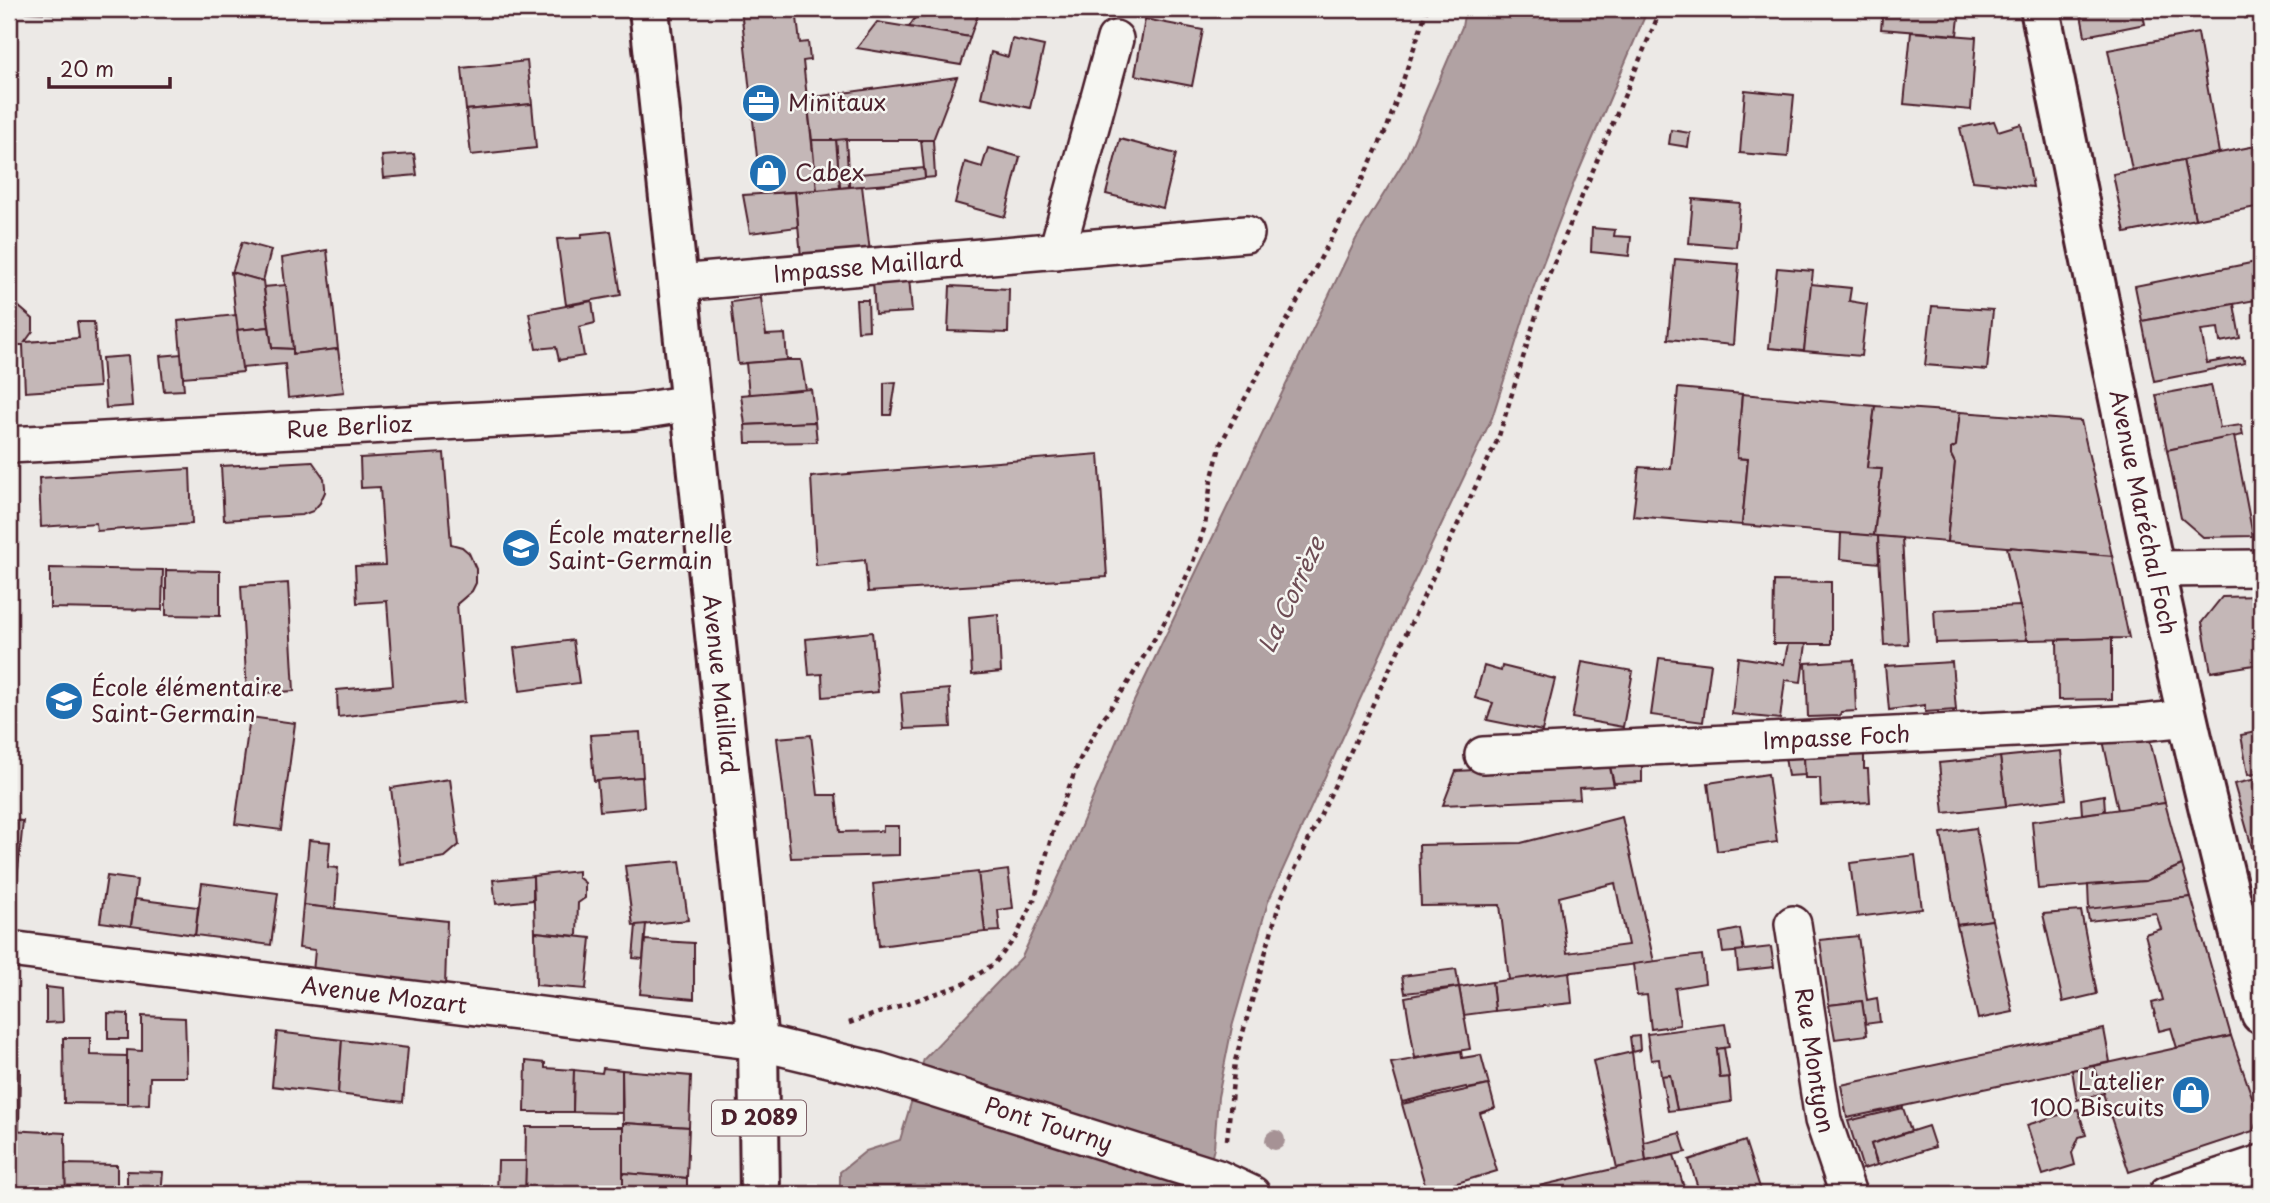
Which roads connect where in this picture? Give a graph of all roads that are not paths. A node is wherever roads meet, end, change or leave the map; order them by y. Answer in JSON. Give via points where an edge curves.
{"nodes":[{"id":1,"x":649,"y":9,"type":"edge"},
{"id":2,"x":2040,"y":9,"type":"edge"},
{"id":3,"x":1115,"y":39,"type":"dead end"},
{"id":4,"x":1246,"y":234,"type":"dead end"},
{"id":5,"x":1057,"y":251,"type":"junction"},
{"id":6,"x":678,"y":283,"type":"junction"},
{"id":7,"x":691,"y":403,"type":"junction"},
{"id":8,"x":9,"y":444,"type":"edge"},
{"id":9,"x":2261,"y":568,"type":"edge"},
{"id":10,"x":2154,"y":569,"type":"junction"},
{"id":11,"x":2188,"y":718,"type":"junction"},
{"id":12,"x":1483,"y":755,"type":"dead end"},
{"id":13,"x":1793,"y":924,"type":"dead end"},
{"id":14,"x":9,"y":949,"type":"edge"},
{"id":15,"x":2261,"y":1014,"type":"edge"},
{"id":16,"x":758,"y":1042,"type":"junction"},
{"id":17,"x":879,"y":1071,"type":"joint"},
{"id":18,"x":2261,"y":1163,"type":"edge"},
{"id":19,"x":760,"y":1194,"type":"edge"},
{"id":20,"x":1252,"y":1194,"type":"edge"},
{"id":21,"x":1848,"y":1194,"type":"edge"},
{"id":22,"x":2168,"y":1194,"type":"edge"}],
"edges":[{"from":1,"to":6,"type":"main road","name":"Avenue Maillard","number":"D 2089"},
{"from":2,"to":10,"type":"main road","name":"Avenue Maréchal Foch"},
{"from":3,"to":5,"type":"street"},
{"from":4,"to":5,"type":"street","name":"Impasse Maillard"},
{"from":5,"to":6,"type":"street","name":"Impasse Maillard"},
{"from":6,"to":7,"type":"main road","name":"Avenue Maillard","number":"D 2089"},
{"from":7,"to":8,"type":"street","name":"Rue Berlioz","via":[[620,412]]},
{"from":7,"to":16,"type":"main road","name":"Avenue Maillard","number":"D 2089"},
{"from":9,"to":10,"type":"street"},
{"from":10,"to":11,"type":"main road","name":"Avenue Maréchal Foch"},
{"from":11,"to":12,"type":"street","name":"Impasse Foch"},
{"from":11,"to":15,"type":"main road","name":"Avenue Maréchal Foch"},
{"from":13,"to":21,"type":"street","name":"Rue Montyon","via":[[1823,1120]]},
{"from":14,"to":16,"type":"street","name":"Avenue Mozart"},
{"from":16,"to":17,"type":"street","name":"Avenue Mozart"},
{"from":16,"to":19,"type":"main road","name":"Avenue Maillard","number":"D 2089"},
{"from":17,"to":20,"type":"street","name":"Pont Tourny","via":[[1219,1178]]},
{"from":18,"to":22,"type":"street"}]}
